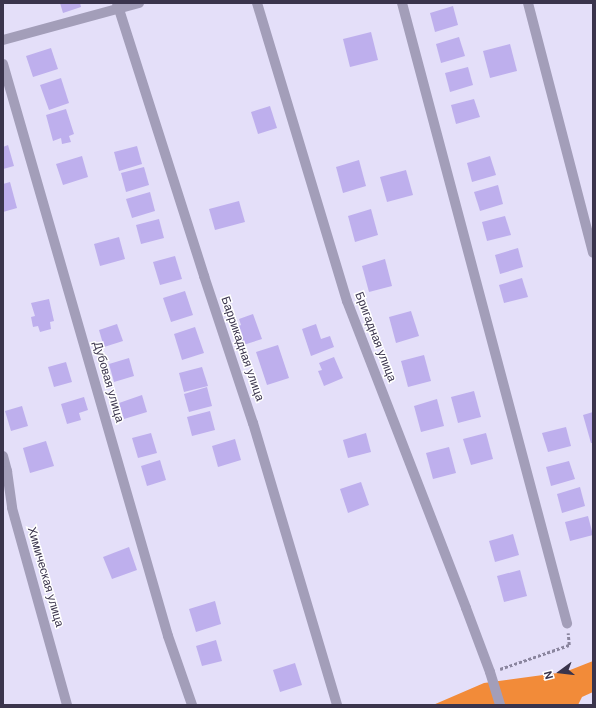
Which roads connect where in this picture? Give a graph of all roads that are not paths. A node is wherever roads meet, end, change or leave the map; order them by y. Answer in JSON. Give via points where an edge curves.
{"nodes":[{"id":1,"x":139,"y":3,"type":"edge"},
{"id":2,"x":257,"y":3,"type":"edge"},
{"id":3,"x":402,"y":3,"type":"edge"},
{"id":4,"x":528,"y":3,"type":"edge"},
{"id":5,"x":118,"y":6,"type":"edge"},
{"id":6,"x":3,"y":40,"type":"edge"},
{"id":7,"x":3,"y":64,"type":"edge"},
{"id":8,"x":593,"y":253,"type":"edge"},
{"id":9,"x":3,"y":456,"type":"edge"},
{"id":10,"x":567,"y":623,"type":"road end"},
{"id":11,"x":67,"y":705,"type":"edge"},
{"id":12,"x":192,"y":705,"type":"edge"},
{"id":13,"x":337,"y":705,"type":"edge"},
{"id":14,"x":500,"y":705,"type":"edge"}],
"edges":[{"from":1,"to":5,"type":"street"},
{"from":2,"to":14,"type":"street","name":"Бригадная улица","via":[[347,301],[490,672]]},
{"from":3,"to":10,"type":"street"},
{"from":4,"to":8,"type":"street"},
{"from":5,"to":6,"type":"street"},
{"from":5,"to":13,"type":"street","name":"Баррикадная улица","via":[[253,423]]},
{"from":7,"to":12,"type":"street","name":"Дубовая улица","via":[[166,628]]},
{"from":9,"to":11,"type":"street","name":"Химическая улица","via":[[12,508]]}]}
